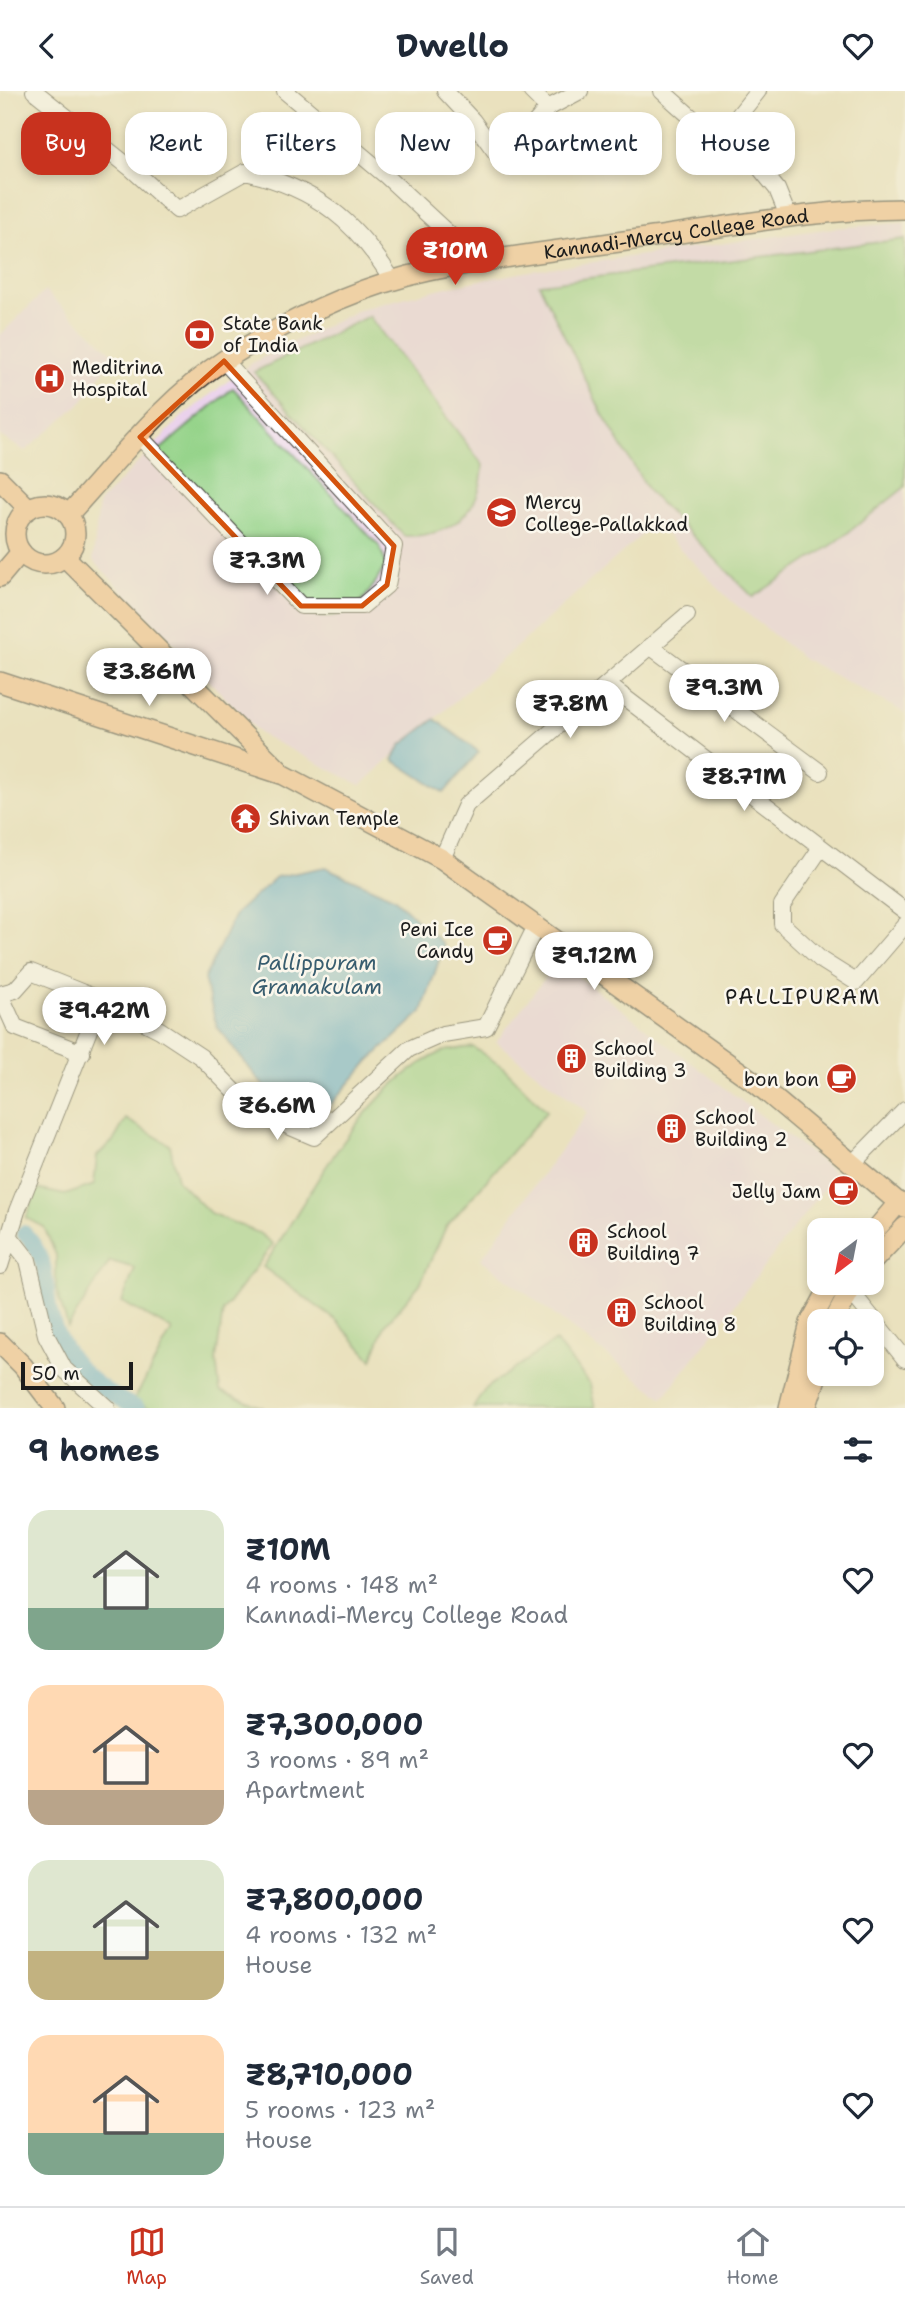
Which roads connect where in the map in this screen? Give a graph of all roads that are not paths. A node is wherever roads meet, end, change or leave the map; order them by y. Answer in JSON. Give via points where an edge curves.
{"nodes":[{"id":1,"x":34,"y":91,"type":"edge"},
{"id":2,"x":285,"y":91,"type":"edge"},
{"id":3,"x":445,"y":91,"type":"edge"},
{"id":4,"x":531,"y":91,"type":"edge"},
{"id":5,"x":580,"y":91,"type":"edge"},
{"id":6,"x":662,"y":91,"type":"edge"},
{"id":7,"x":758,"y":91,"type":"edge"},
{"id":8,"x":548,"y":108,"type":"junction"},
{"id":9,"x":685,"y":112,"type":"edge"},
{"id":10,"x":741,"y":112,"type":"edge"},
{"id":11,"x":765,"y":175,"type":"edge"},
{"id":12,"x":905,"y":209,"type":"edge"},
{"id":13,"x":788,"y":216,"type":"junction"},
{"id":14,"x":480,"y":263,"type":"junction"},
{"id":15,"x":393,"y":281,"type":"junction"},
{"id":16,"x":224,"y":361,"type":"junction"},
{"id":17,"x":140,"y":437,"type":"junction"},
{"id":18,"x":0,"y":480,"type":"edge"},
{"id":19,"x":29,"y":509,"type":"junction"},
{"id":20,"x":68,"y":515,"type":"junction"},
{"id":21,"x":21,"y":552,"type":"junction"},
{"id":22,"x":65,"y":557,"type":"junction"},
{"id":23,"x":0,"y":576,"type":"edge"},
{"id":24,"x":687,"y":615,"type":"dead end"},
{"id":25,"x":650,"y":646,"type":"junction"},
{"id":26,"x":0,"y":682,"type":"edge"},
{"id":27,"x":607,"y":684,"type":"junction"},
{"id":28,"x":820,"y":772,"type":"dead end"},
{"id":29,"x":284,"y":775,"type":"junction"},
{"id":30,"x":820,"y":849,"type":"junction"},
{"id":31,"x":442,"y":859,"type":"junction"},
{"id":32,"x":905,"y":911,"type":"edge"},
{"id":33,"x":537,"y":925,"type":"junction"},
{"id":34,"x":905,"y":925,"type":"edge"},
{"id":35,"x":101,"y":1000,"type":"junction"},
{"id":36,"x":82,"y":1053,"type":"junction"},
{"id":37,"x":905,"y":1110,"type":"edge"},
{"id":38,"x":853,"y":1163,"type":"junction"},
{"id":39,"x":902,"y":1205,"type":"edge"},
{"id":40,"x":884,"y":1222,"type":"edge"},
{"id":41,"x":905,"y":1227,"type":"edge"},
{"id":42,"x":10,"y":1237,"type":"junction"},
{"id":43,"x":884,"y":1249,"type":"edge"},
{"id":44,"x":0,"y":1266,"type":"edge"},
{"id":45,"x":836,"y":1295,"type":"edge"},
{"id":46,"x":853,"y":1295,"type":"edge"},
{"id":47,"x":0,"y":1343,"type":"edge"},
{"id":48,"x":905,"y":1359,"type":"edge"},
{"id":49,"x":813,"y":1386,"type":"edge"},
{"id":50,"x":55,"y":1408,"type":"edge"},
{"id":51,"x":107,"y":1408,"type":"edge"},
{"id":52,"x":789,"y":1408,"type":"edge"},
{"id":53,"x":806,"y":1408,"type":"edge"}],
"edges":[{"from":1,"to":15,"type":"street","via":[[177,210],[245,172],[269,177],[347,219],[371,245]]},
{"from":2,"to":14,"type":"street"},
{"from":3,"to":8,"type":"street","via":[[497,153],[522,138]]},
{"from":4,"to":8,"type":"street"},
{"from":5,"to":8,"type":"street"},
{"from":6,"to":9,"type":"street"},
{"from":7,"to":10,"type":"street"},
{"from":11,"to":13,"type":"street"},
{"from":12,"to":13,"type":"main road","name":"Kannadi-Mercy College Road"},
{"from":13,"to":14,"type":"main road","name":"Kannadi-Mercy College Road"},
{"from":14,"to":15,"type":"main road","name":"Kannadi-Mercy College Road"},
{"from":15,"to":16,"type":"main road","name":"Kannadi-Mercy College Road","via":[[288,324]]},
{"from":16,"to":17,"type":"main road","name":"Kannadi-Mercy College Road","via":[[172,403]]},
{"from":16,"to":17,"type":"street","via":[[394,546],[387,585],[362,606],[301,606]]},
{"from":17,"to":20,"type":"main road","name":"Kannadi-Mercy College Road"},
{"from":18,"to":19,"type":"main road"},
{"from":19,"to":20,"type":"main road","via":[[54,505]]},
{"from":19,"to":21,"type":"main road","via":[[17,524],[16,543]]},
{"from":20,"to":22,"type":"main road","via":[[75,541]]},
{"from":21,"to":22,"type":"main road","via":[[37,563]]},
{"from":21,"to":23,"type":"main road"},
{"from":22,"to":29,"type":"main road"},
{"from":24,"to":25,"type":"street"},
{"from":25,"to":27,"type":"street"},
{"from":25,"to":28,"type":"street"},
{"from":26,"to":29,"type":"main road"},
{"from":27,"to":30,"type":"street"},
{"from":27,"to":31,"type":"street","via":[[466,805]]},
{"from":29,"to":31,"type":"main road"},
{"from":30,"to":32,"type":"street"},
{"from":30,"to":34,"type":"street","via":[[782,905],[782,924],[821,960],[856,982]]},
{"from":31,"to":33,"type":"main road"},
{"from":33,"to":35,"type":"street","via":[[486,1027],[443,1034],[410,1049],[314,1136],[255,1112],[201,1057]]},
{"from":33,"to":38,"type":"main road","via":[[757,1084]]},
{"from":35,"to":36,"type":"street"},
{"from":35,"to":36,"type":"street","via":[[31,972],[15,990],[0,994],[15,1027]]},
{"from":36,"to":42,"type":"street"},
{"from":37,"to":38,"type":"street"},
{"from":38,"to":39,"type":"main road"},
{"from":39,"to":40,"type":"main road"},
{"from":41,"to":43,"type":"main road"},
{"from":42,"to":44,"type":"street"},
{"from":42,"to":51,"type":"street","via":[[28,1260],[46,1335],[64,1369]]},
{"from":45,"to":52,"type":"main road","via":[[810,1324]]},
{"from":46,"to":48,"type":"street"},
{"from":47,"to":50,"type":"main road"},
{"from":49,"to":53,"type":"main road"}]}
